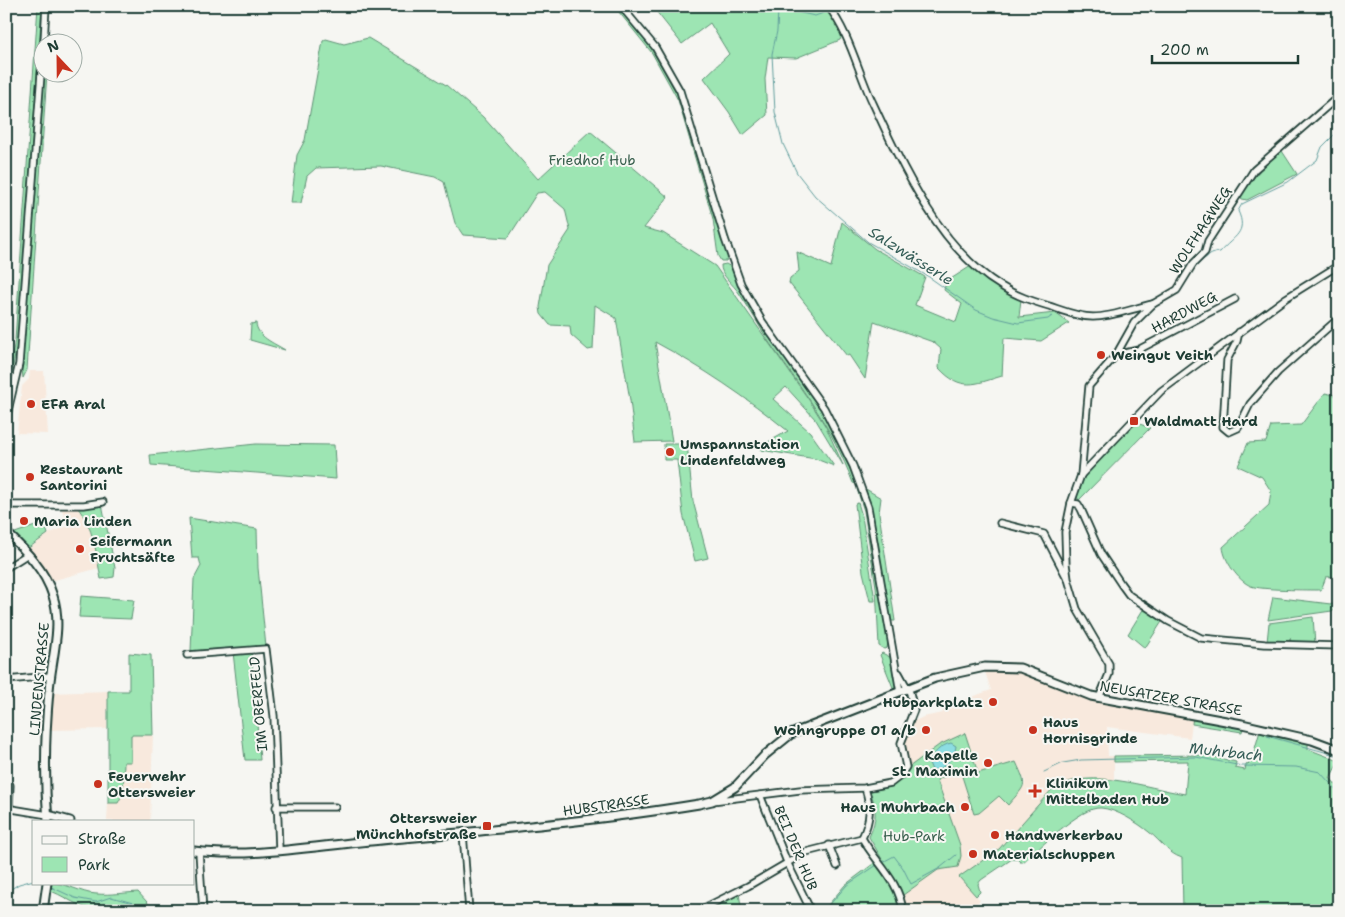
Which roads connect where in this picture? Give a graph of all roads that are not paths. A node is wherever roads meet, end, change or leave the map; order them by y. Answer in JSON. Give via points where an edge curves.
{"nodes":[{"id":1,"x":46,"y":6,"type":"edge"},
{"id":2,"x":621,"y":6,"type":"edge"},
{"id":3,"x":828,"y":6,"type":"edge"},
{"id":4,"x":45,"y":32,"type":"edge"},
{"id":5,"x":40,"y":82,"type":"edge"},
{"id":6,"x":1339,"y":96,"type":"edge"},
{"id":7,"x":1339,"y":265,"type":"edge"},
{"id":8,"x":1236,"y":299,"type":"dead end"},
{"id":9,"x":1152,"y":304,"type":"junction"},
{"id":10,"x":1339,"y":318,"type":"edge"},
{"id":11,"x":1239,"y":332,"type":"junction"},
{"id":12,"x":1116,"y":356,"type":"junction"},
{"id":13,"x":6,"y":419,"type":"edge"},
{"id":14,"x":1081,"y":475,"type":"junction"},
{"id":15,"x":103,"y":502,"type":"dead end"},
{"id":16,"x":1071,"y":503,"type":"junction"},
{"id":17,"x":6,"y":507,"type":"edge"},
{"id":18,"x":1000,"y":523,"type":"dead end"},
{"id":19,"x":6,"y":532,"type":"edge"},
{"id":20,"x":28,"y":554,"type":"junction"},
{"id":21,"x":1066,"y":564,"type":"junction"},
{"id":22,"x":1059,"y":566,"type":"junction"},
{"id":23,"x":6,"y":568,"type":"edge"},
{"id":24,"x":1068,"y":579,"type":"junction"},
{"id":25,"x":1339,"y":646,"type":"edge"},
{"id":26,"x":187,"y":655,"type":"dead end"},
{"id":27,"x":897,"y":667,"type":"junction"},
{"id":28,"x":50,"y":676,"type":"junction"},
{"id":29,"x":6,"y":680,"type":"edge"},
{"id":30,"x":907,"y":689,"type":"junction"},
{"id":31,"x":900,"y":692,"type":"junction"},
{"id":32,"x":1098,"y":698,"type":"junction"},
{"id":33,"x":1337,"y":749,"type":"edge"},
{"id":34,"x":10,"y":785,"type":"dead end"},
{"id":35,"x":865,"y":788,"type":"junction"},
{"id":36,"x":760,"y":795,"type":"junction"},
{"id":37,"x":712,"y":801,"type":"junction"},
{"id":38,"x":47,"y":804,"type":"junction"},
{"id":39,"x":335,"y":807,"type":"dead end"},
{"id":40,"x":276,"y":808,"type":"junction"},
{"id":41,"x":7,"y":809,"type":"edge"},
{"id":42,"x":48,"y":818,"type":"edge"},
{"id":43,"x":62,"y":818,"type":"junction"},
{"id":44,"x":67,"y":820,"type":"edge"},
{"id":45,"x":463,"y":833,"type":"junction"},
{"id":46,"x":862,"y":838,"type":"junction"},
{"id":47,"x":829,"y":845,"type":"junction"},
{"id":48,"x":279,"y":850,"type":"junction"},
{"id":49,"x":196,"y":851,"type":"edge"},
{"id":50,"x":787,"y":862,"type":"junction"},
{"id":51,"x":837,"y":866,"type":"dead end"},
{"id":52,"x":47,"y":886,"type":"edge"},
{"id":53,"x":810,"y":910,"type":"edge"},
{"id":54,"x":43,"y":911,"type":"edge"},
{"id":55,"x":69,"y":911,"type":"edge"},
{"id":56,"x":76,"y":911,"type":"edge"},
{"id":57,"x":203,"y":911,"type":"edge"},
{"id":58,"x":469,"y":911,"type":"edge"},
{"id":59,"x":698,"y":911,"type":"edge"},
{"id":60,"x":800,"y":911,"type":"edge"},
{"id":61,"x":903,"y":911,"type":"edge"}],
"edges":[{"from":1,"to":4,"type":"street"},
{"from":2,"to":27,"type":"street","name":"HUBSTRASSE","via":[[655,47],[680,91],[741,284],[762,321],[824,408],[853,466],[868,506]]},
{"from":3,"to":9,"type":"street","via":[[842,28],[906,172],[939,226],[979,270],[1021,298],[1086,316],[1106,315]]},
{"from":5,"to":13,"type":"street","via":[[20,356]]},
{"from":6,"to":9,"type":"street","name":"WOLFHAGWEG","via":[[1254,170],[1178,290]]},
{"from":7,"to":11,"type":"street"},
{"from":8,"to":12,"type":"street","name":"HARDWEG","via":[[1138,350]]},
{"from":9,"to":12,"type":"street","name":"WOLFHAGWEG","via":[[1134,323]]},
{"from":10,"to":11,"type":"street","via":[[1278,372],[1250,404],[1238,428],[1229,432],[1223,427],[1227,360]]},
{"from":11,"to":14,"type":"street","via":[[1153,399]]},
{"from":12,"to":14,"type":"street","name":"WOLFHAGWEG","via":[[1091,384]]},
{"from":14,"to":16,"type":"street"},
{"from":15,"to":17,"type":"street"},
{"from":16,"to":21,"type":"street","via":[[1065,532]]},
{"from":16,"to":25,"type":"street","via":[[1078,504],[1101,554],[1129,595],[1168,622],[1202,638]]},
{"from":18,"to":22,"type":"street","via":[[1044,534]]},
{"from":19,"to":20,"type":"main road","name":"LINDENSTRASSE"},
{"from":20,"to":23,"type":"street"},
{"from":20,"to":28,"type":"main road","name":"LINDENSTRASSE","via":[[49,585],[56,606],[57,632]]},
{"from":21,"to":22,"type":"street"},
{"from":21,"to":24,"type":"street"},
{"from":22,"to":24,"type":"street"},
{"from":24,"to":32,"type":"street","via":[[1077,609],[1109,664],[1109,674]]},
{"from":26,"to":40,"type":"street","name":"IM OBERFELD","via":[[266,649],[274,716]]},
{"from":27,"to":30,"type":"street","name":"HUBSTRASSE"},
{"from":27,"to":31,"type":"street","name":"HUBSTRASSE"},
{"from":28,"to":29,"type":"street"},
{"from":28,"to":38,"type":"main road","name":"LINDENSTRASSE","via":[[46,734]]},
{"from":30,"to":31,"type":"main road","name":"NEUSATZER STRASSE"},
{"from":30,"to":32,"type":"main road","name":"NEUSATZER STRASSE","via":[[952,673],[1004,666],[1035,672]]},
{"from":30,"to":35,"type":"street","name":"HUBSTRASSE","via":[[914,710],[900,743],[906,767],[891,783]]},
{"from":31,"to":37,"type":"main road","name":"NEUSATZER STRASSE","via":[[791,734],[734,787]]},
{"from":32,"to":33,"type":"main road","name":"NEUSATZER STRASSE","via":[[1242,724]]},
{"from":34,"to":41,"type":"street"},
{"from":35,"to":36,"type":"street","name":"HUBSTRASSE"},
{"from":35,"to":46,"type":"street","via":[[871,805],[870,821]]},
{"from":36,"to":37,"type":"street","name":"HUBSTRASSE"},
{"from":36,"to":50,"type":"street","name":"BEI DER HUB"},
{"from":37,"to":45,"type":"main road","name":"HUBSTRASSE","via":[[604,819]]},
{"from":38,"to":42,"type":"main road","name":"LINDENSTRASSE"},
{"from":38,"to":43,"type":"main road"},
{"from":39,"to":40,"type":"street"},
{"from":40,"to":48,"type":"street","name":"IM OBERFELD"},
{"from":41,"to":42,"type":"street"},
{"from":42,"to":43,"type":"main road"},
{"from":43,"to":44,"type":"main road"},
{"from":45,"to":48,"type":"main road","name":"HUBSTRASSE"},
{"from":45,"to":58,"type":"street"},
{"from":46,"to":47,"type":"street"},
{"from":46,"to":61,"type":"street","via":[[899,892]]},
{"from":47,"to":50,"type":"street"},
{"from":47,"to":51,"type":"street"},
{"from":48,"to":49,"type":"main road","name":"HUBSTRASSE"},
{"from":49,"to":57,"type":"street"},
{"from":50,"to":53,"type":"street","name":"BEI DER HUB"},
{"from":50,"to":59,"type":"street"},
{"from":52,"to":54,"type":"main road"},
{"from":53,"to":60,"type":"street","name":"BEI DER HUB","via":[[804,908]]},
{"from":55,"to":56,"type":"street"}]}
